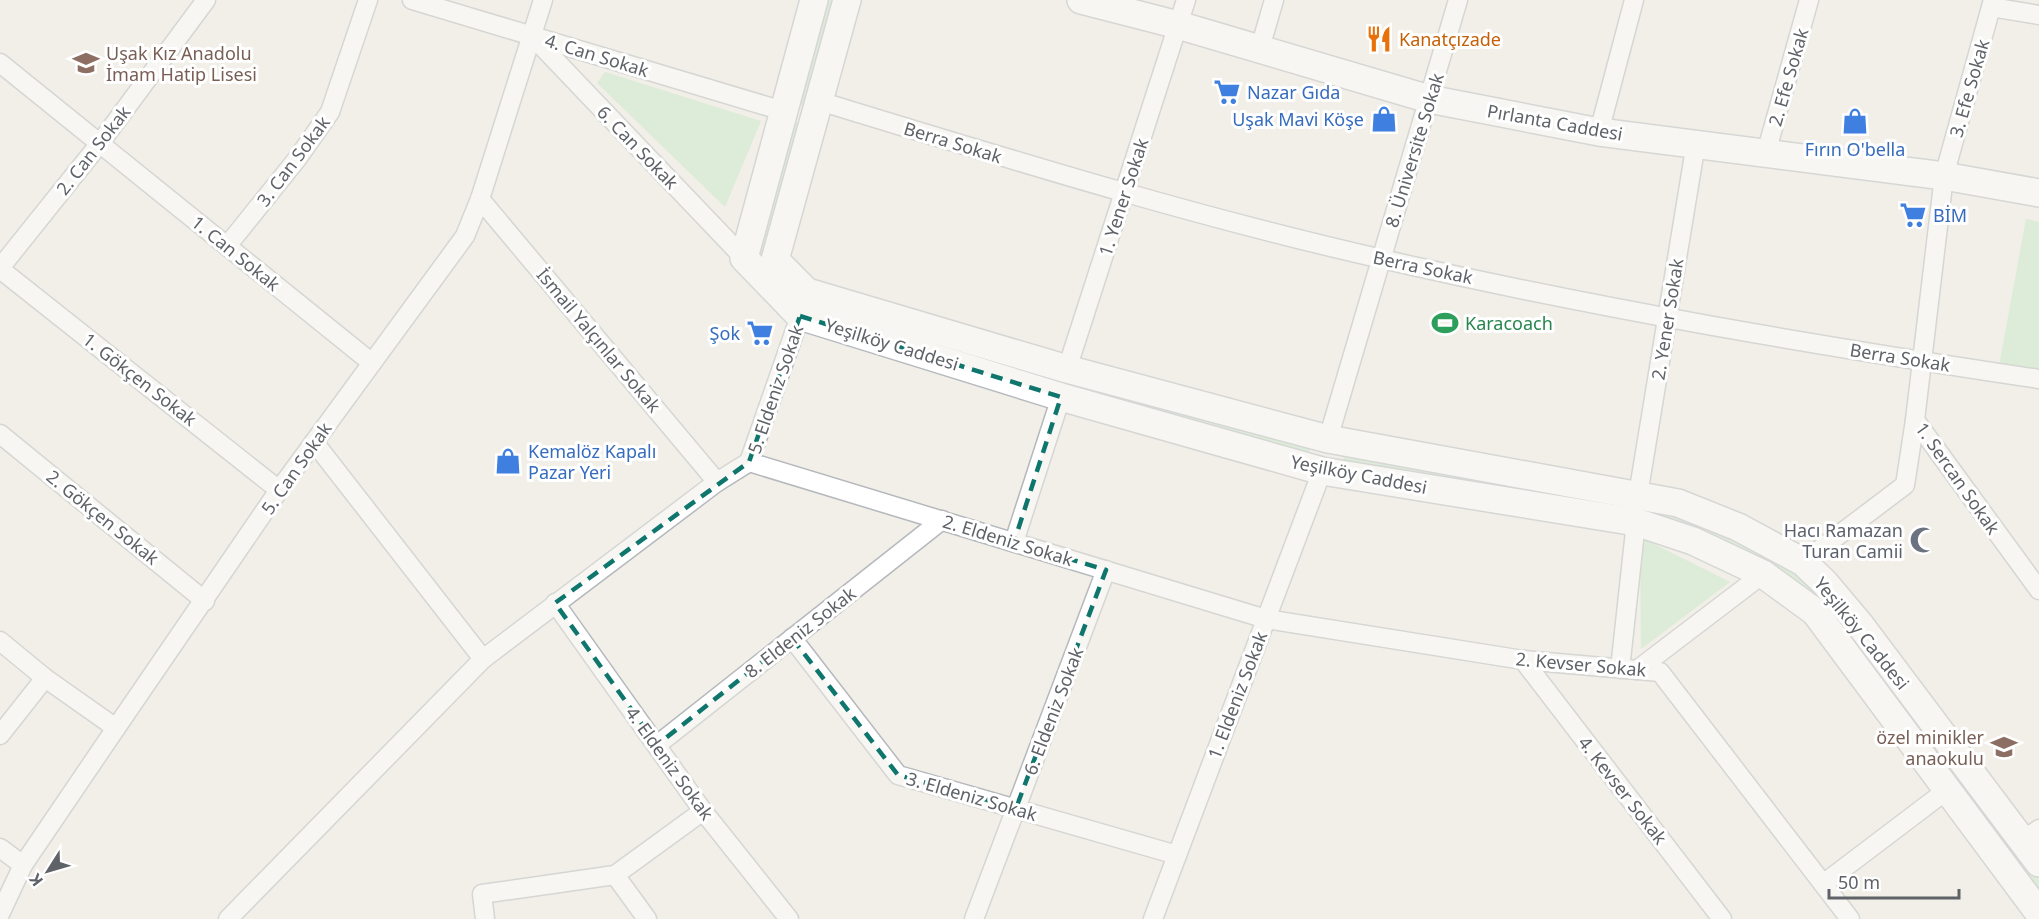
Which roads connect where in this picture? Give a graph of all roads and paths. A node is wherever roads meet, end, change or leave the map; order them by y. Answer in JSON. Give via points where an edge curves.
{"nodes":[{"id":1,"x":206,"y":0,"type":"edge"},
{"id":2,"x":368,"y":0,"type":"edge"},
{"id":3,"x":412,"y":0,"type":"edge"},
{"id":4,"x":543,"y":0,"type":"edge"},
{"id":5,"x":814,"y":0,"type":"edge"},
{"id":6,"x":847,"y":0,"type":"edge"},
{"id":7,"x":1081,"y":0,"type":"edge"},
{"id":8,"x":1274,"y":0,"type":"edge"},
{"id":9,"x":1458,"y":0,"type":"edge"},
{"id":10,"x":1634,"y":0,"type":"edge"},
{"id":11,"x":1809,"y":0,"type":"edge"},
{"id":12,"x":1992,"y":3,"type":"edge"},
{"id":13,"x":1182,"y":12,"type":"edge"},
{"id":14,"x":2039,"y":15,"type":"edge"},
{"id":15,"x":532,"y":36,"type":"junction"},
{"id":16,"x":1260,"y":48,"type":"junction"},
{"id":17,"x":0,"y":63,"type":"edge"},
{"id":18,"x":1429,"y":99,"type":"junction"},
{"id":19,"x":816,"y":110,"type":"junction"},
{"id":20,"x":783,"y":111,"type":"junction"},
{"id":21,"x":1599,"y":132,"type":"junction"},
{"id":22,"x":100,"y":143,"type":"junction"},
{"id":23,"x":1696,"y":144,"type":"junction"},
{"id":24,"x":1766,"y":153,"type":"junction"},
{"id":25,"x":1944,"y":176,"type":"junction"},
{"id":26,"x":2039,"y":193,"type":"edge"},
{"id":27,"x":1124,"y":194,"type":"junction"},
{"id":28,"x":480,"y":199,"type":"junction"},
{"id":29,"x":227,"y":246,"type":"junction"},
{"id":30,"x":744,"y":258,"type":"junction"},
{"id":31,"x":1381,"y":259,"type":"junction"},
{"id":32,"x":775,"y":260,"type":"junction"},
{"id":33,"x":0,"y":268,"type":"edge"},
{"id":34,"x":804,"y":304,"type":"junction"},
{"id":35,"x":1667,"y":318,"type":"junction"},
{"id":36,"x":1923,"y":361,"type":"junction"},
{"id":37,"x":372,"y":363,"type":"junction"},
{"id":38,"x":1067,"y":369,"type":"junction"},
{"id":39,"x":2039,"y":379,"type":"edge"},
{"id":40,"x":1061,"y":397,"type":"junction"},
{"id":41,"x":1915,"y":420,"type":"junction"},
{"id":42,"x":0,"y":434,"type":"edge"},
{"id":43,"x":1328,"y":439,"type":"junction"},
{"id":44,"x":314,"y":442,"type":"junction"},
{"id":45,"x":750,"y":462,"type":"junction"},
{"id":46,"x":1322,"y":471,"type":"junction"},
{"id":47,"x":717,"y":482,"type":"junction"},
{"id":48,"x":279,"y":490,"type":"junction"},
{"id":49,"x":1638,"y":495,"type":"junction"},
{"id":50,"x":942,"y":520,"type":"junction"},
{"id":51,"x":1636,"y":522,"type":"junction"},
{"id":52,"x":1014,"y":542,"type":"junction"},
{"id":53,"x":1803,"y":562,"type":"junction"},
{"id":54,"x":1106,"y":570,"type":"junction"},
{"id":55,"x":1763,"y":574,"type":"junction"},
{"id":56,"x":2039,"y":590,"type":"edge"},
{"id":57,"x":205,"y":601,"type":"junction"},
{"id":58,"x":555,"y":603,"type":"junction"},
{"id":59,"x":1266,"y":619,"type":"junction"},
{"id":60,"x":792,"y":638,"type":"junction"},
{"id":61,"x":0,"y":641,"type":"edge"},
{"id":62,"x":483,"y":659,"type":"junction"},
{"id":63,"x":1523,"y":660,"type":"junction"},
{"id":64,"x":1629,"y":669,"type":"junction"},
{"id":65,"x":45,"y":678,"type":"junction"},
{"id":66,"x":116,"y":728,"type":"junction"},
{"id":67,"x":0,"y":735,"type":"edge"},
{"id":68,"x":657,"y":745,"type":"junction"},
{"id":69,"x":1947,"y":790,"type":"junction"},
{"id":70,"x":1016,"y":808,"type":"junction"},
{"id":71,"x":704,"y":811,"type":"junction"},
{"id":72,"x":2031,"y":835,"type":"edge"},
{"id":73,"x":0,"y":848,"type":"edge"},
{"id":74,"x":1177,"y":855,"type":"junction"},
{"id":75,"x":2039,"y":863,"type":"edge"},
{"id":76,"x":23,"y":865,"type":"junction"},
{"id":77,"x":615,"y":875,"type":"junction"},
{"id":78,"x":1823,"y":884,"type":"junction"},
{"id":79,"x":2039,"y":913,"type":"edge"},
{"id":80,"x":0,"y":914,"type":"edge"},
{"id":81,"x":228,"y":919,"type":"edge"},
{"id":82,"x":485,"y":919,"type":"edge"},
{"id":83,"x":647,"y":919,"type":"edge"},
{"id":84,"x":789,"y":919,"type":"edge"},
{"id":85,"x":974,"y":919,"type":"edge"},
{"id":86,"x":1153,"y":919,"type":"edge"},
{"id":87,"x":1722,"y":919,"type":"edge"},
{"id":88,"x":1850,"y":919,"type":"edge"}],
"edges":[{"from":1,"to":22,"type":"street","name":"2. Can Sokak"},
{"from":2,"to":29,"type":"street","name":"3. Can Sokak","via":[[330,112]]},
{"from":3,"to":15,"type":"street","name":"4. Can Sokak"},
{"from":4,"to":15,"type":"street","name":"5. Can Sokak"},
{"from":5,"to":20,"type":"street"},
{"from":6,"to":19,"type":"street"},
{"from":7,"to":13,"type":"street","name":"Pırlanta Caddesi"},
{"from":8,"to":16,"type":"street"},
{"from":9,"to":18,"type":"street","name":"8. Üniversite Sokak"},
{"from":10,"to":21,"type":"street"},
{"from":11,"to":24,"type":"street","name":"2. Efe Sokak"},
{"from":12,"to":14,"type":"street"},
{"from":12,"to":25,"type":"street","name":"3. Efe Sokak"},
{"from":13,"to":16,"type":"street","name":"Pırlanta Caddesi"},
{"from":13,"to":27,"type":"street","name":"1. Yener Sokak"},
{"from":15,"to":20,"type":"street","name":"4. Can Sokak"},
{"from":15,"to":28,"type":"street","name":"5. Can Sokak"},
{"from":15,"to":30,"type":"street","name":"6. Can Sokak"},
{"from":16,"to":18,"type":"street","name":"Pırlanta Caddesi"},
{"from":17,"to":22,"type":"street","name":"1. Can Sokak"},
{"from":18,"to":21,"type":"street","name":"Pırlanta Caddesi"},
{"from":18,"to":31,"type":"street","name":"8. Üniversite Sokak"},
{"from":19,"to":20,"type":"street"},
{"from":19,"to":27,"type":"street","name":"Berra Sokak"},
{"from":19,"to":32,"type":"street"},
{"from":20,"to":30,"type":"street"},
{"from":21,"to":23,"type":"street","name":"Pırlanta Caddesi"},
{"from":22,"to":29,"type":"street","name":"1. Can Sokak"},
{"from":22,"to":33,"type":"street","name":"2. Can Sokak"},
{"from":23,"to":24,"type":"street","name":"Pırlanta Caddesi"},
{"from":23,"to":35,"type":"street","name":"2. Yener Sokak"},
{"from":24,"to":25,"type":"street","name":"Pırlanta Caddesi"},
{"from":25,"to":26,"type":"street","name":"Pırlanta Caddesi"},
{"from":25,"to":36,"type":"street","name":"1. Sercan Sokak"},
{"from":27,"to":31,"type":"street","name":"Berra Sokak"},
{"from":27,"to":38,"type":"street","name":"1. Yener Sokak"},
{"from":28,"to":37,"type":"street","name":"5. Can Sokak","via":[[465,236]]},
{"from":28,"to":47,"type":"street","name":"İsmail Yalçınlar Sokak"},
{"from":29,"to":37,"type":"street","name":"1. Can Sokak"},
{"from":30,"to":32,"type":"street"},
{"from":30,"to":34,"type":"street","name":"Yeşilköy Caddesi"},
{"from":31,"to":35,"type":"street","name":"Berra Sokak"},
{"from":31,"to":43,"type":"street","name":"8. Üniversite Sokak"},
{"from":32,"to":34,"type":"street","name":"Yeşilköy Caddesi"},
{"from":33,"to":48,"type":"street","name":"1. Gökçen Sokak"},
{"from":34,"to":38,"type":"street","name":"Yeşilköy Caddesi"},
{"from":34,"to":40,"type":"street","name":"Yeşilköy Caddesi"},
{"from":34,"to":45,"type":"street","name":"5. Eldeniz Sokak"},
{"from":35,"to":36,"type":"street","name":"Berra Sokak"},
{"from":35,"to":49,"type":"street","name":"2. Yener Sokak"},
{"from":36,"to":39,"type":"street","name":"Berra Sokak"},
{"from":36,"to":41,"type":"street","name":"1. Sercan Sokak"},
{"from":37,"to":44,"type":"street","name":"5. Can Sokak"},
{"from":38,"to":43,"type":"street","name":"Yeşilköy Caddesi"},
{"from":40,"to":46,"type":"street","name":"Yeşilköy Caddesi"},
{"from":40,"to":52,"type":"street"},
{"from":41,"to":53,"type":"street","via":[[1905,484]]},
{"from":41,"to":56,"type":"street","name":"1. Sercan Sokak"},
{"from":42,"to":57,"type":"street","name":"2. Gökçen Sokak"},
{"from":43,"to":46,"type":"street"},
{"from":43,"to":49,"type":"street","name":"Yeşilköy Caddesi"},
{"from":44,"to":48,"type":"street","name":"5. Can Sokak"},
{"from":44,"to":62,"type":"street"},
{"from":45,"to":47,"type":"street"},
{"from":45,"to":50,"type":"street","name":"2. Eldeniz Sokak"},
{"from":46,"to":51,"type":"street","name":"Yeşilköy Caddesi"},
{"from":46,"to":59,"type":"street","name":"1. Eldeniz Sokak"},
{"from":47,"to":58,"type":"street"},
{"from":48,"to":57,"type":"street","name":"5. Can Sokak"},
{"from":49,"to":53,"type":"street","name":"Yeşilköy Caddesi","via":[[1678,503],[1747,532]]},
{"from":50,"to":52,"type":"street","name":"2. Eldeniz Sokak"},
{"from":50,"to":60,"type":"street","name":"8. Eldeniz Sokak"},
{"from":51,"to":55,"type":"street","name":"Yeşilköy Caddesi","via":[[1693,541]]},
{"from":51,"to":64,"type":"street"},
{"from":52,"to":54,"type":"street","name":"2. Eldeniz Sokak"},
{"from":53,"to":72,"type":"street","name":"Yeşilköy Caddesi","via":[[1861,626]]},
{"from":54,"to":59,"type":"street","name":"2. Eldeniz Sokak"},
{"from":54,"to":70,"type":"street","name":"6. Eldeniz Sokak"},
{"from":55,"to":64,"type":"street"},
{"from":55,"to":69,"type":"street","name":"Yeşilköy Caddesi","via":[[1815,612]]},
{"from":57,"to":66,"type":"street","name":"5. Can Sokak"},
{"from":58,"to":62,"type":"street"},
{"from":58,"to":68,"type":"street","name":"4. Eldeniz Sokak"},
{"from":59,"to":63,"type":"street","name":"2. Kevser Sokak"},
{"from":59,"to":74,"type":"street","name":"1. Eldeniz Sokak"},
{"from":60,"to":68,"type":"street","name":"8. Eldeniz Sokak"},
{"from":60,"to":70,"type":"street","name":"3. Eldeniz Sokak","via":[[898,775]]},
{"from":61,"to":65,"type":"street"},
{"from":62,"to":81,"type":"street"},
{"from":63,"to":64,"type":"street","name":"2. Kevser Sokak"},
{"from":63,"to":87,"type":"street","name":"4. Kevser Sokak"},
{"from":64,"to":78,"type":"street","name":"2. Kevser Sokak","via":[[1660,672]]},
{"from":65,"to":66,"type":"street"},
{"from":65,"to":67,"type":"street"},
{"from":66,"to":76,"type":"street","name":"5. Can Sokak"},
{"from":68,"to":71,"type":"street","name":"4. Eldeniz Sokak"},
{"from":69,"to":78,"type":"street"},
{"from":69,"to":79,"type":"street","name":"Yeşilköy Caddesi"},
{"from":70,"to":74,"type":"street","name":"3. Eldeniz Sokak"},
{"from":70,"to":85,"type":"street","name":"6. Eldeniz Sokak"},
{"from":71,"to":77,"type":"street"},
{"from":71,"to":84,"type":"street","name":"4. Eldeniz Sokak"},
{"from":72,"to":75,"type":"street","name":"Yeşilköy Caddesi"},
{"from":73,"to":76,"type":"street"},
{"from":74,"to":86,"type":"street","name":"1. Eldeniz Sokak"},
{"from":76,"to":80,"type":"street","name":"5. Can Sokak"},
{"from":77,"to":82,"type":"street","via":[[482,894]]},
{"from":77,"to":83,"type":"street"},
{"from":78,"to":88,"type":"street","name":"2. Kevser Sokak"}]}
